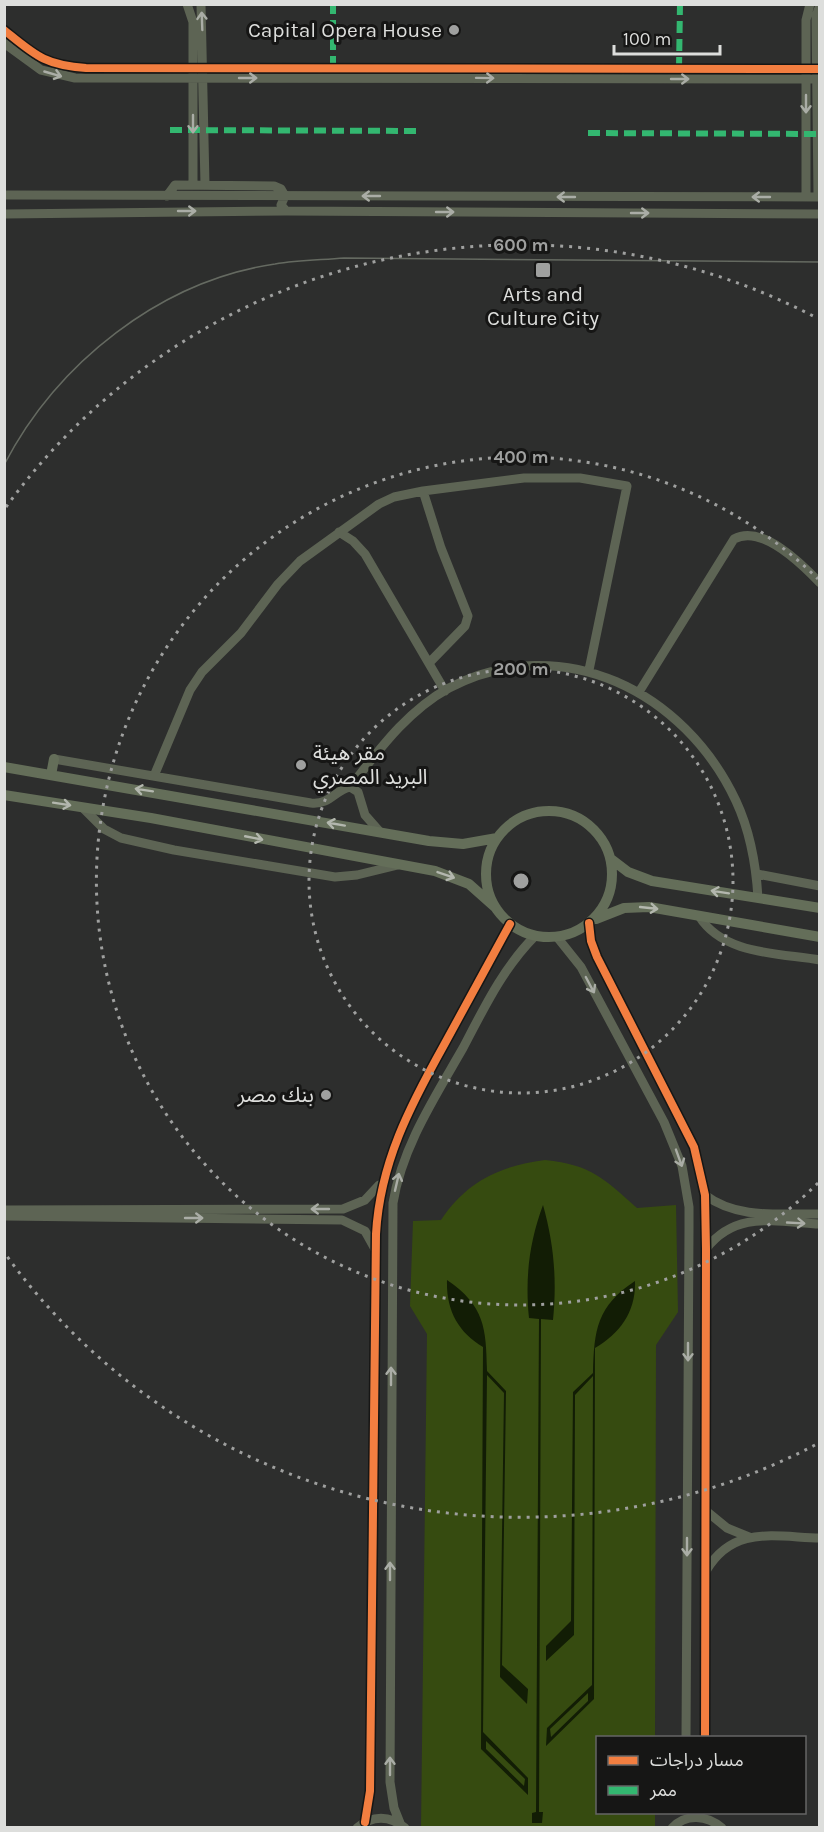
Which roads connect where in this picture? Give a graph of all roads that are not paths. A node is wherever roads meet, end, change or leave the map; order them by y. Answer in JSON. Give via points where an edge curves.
{"nodes":[{"id":1,"x":187,"y":4,"type":"edge"},
{"id":2,"x":201,"y":4,"type":"edge"},
{"id":3,"x":810,"y":4,"type":"edge"},
{"id":4,"x":819,"y":5,"type":"edge"},
{"id":5,"x":4,"y":30,"type":"edge"},
{"id":6,"x":4,"y":43,"type":"edge"},
{"id":7,"x":198,"y":73,"type":"junction"},
{"id":8,"x":814,"y":74,"type":"edge"},
{"id":9,"x":193,"y":185,"type":"junction"},
{"id":10,"x":205,"y":185,"type":"junction"},
{"id":11,"x":4,"y":195,"type":"edge"},
{"id":12,"x":128,"y":196,"type":"junction"},
{"id":13,"x":167,"y":196,"type":"junction"},
{"id":14,"x":285,"y":196,"type":"junction"},
{"id":15,"x":730,"y":197,"type":"junction"},
{"id":16,"x":806,"y":197,"type":"junction"},
{"id":17,"x":819,"y":197,"type":"edge"},
{"id":18,"x":129,"y":211,"type":"junction"},
{"id":19,"x":286,"y":211,"type":"junction"},
{"id":20,"x":4,"y":214,"type":"edge"},
{"id":21,"x":730,"y":214,"type":"junction"},
{"id":22,"x":819,"y":214,"type":"edge"},
{"id":23,"x":423,"y":491,"type":"junction"},
{"id":24,"x":339,"y":532,"type":"junction"},
{"id":25,"x":819,"y":583,"type":"edge"},
{"id":26,"x":429,"y":663,"type":"junction"},
{"id":27,"x":589,"y":670,"type":"junction"},
{"id":28,"x":445,"y":691,"type":"junction"},
{"id":29,"x":639,"y":692,"type":"junction"},
{"id":30,"x":54,"y":759,"type":"joint"},
{"id":31,"x":4,"y":767,"type":"edge"},
{"id":32,"x":51,"y":775,"type":"junction"},
{"id":33,"x":154,"y":776,"type":"junction"},
{"id":34,"x":350,"y":787,"type":"junction"},
{"id":35,"x":4,"y":795,"type":"edge"},
{"id":36,"x":83,"y":808,"type":"junction"},
{"id":37,"x":380,"y":832,"type":"junction"},
{"id":38,"x":497,"y":838,"type":"junction"},
{"id":39,"x":611,"y":859,"type":"junction"},
{"id":40,"x":399,"y":864,"type":"junction"},
{"id":41,"x":757,"y":874,"type":"junction"},
{"id":42,"x":819,"y":886,"type":"edge"},
{"id":43,"x":758,"y":898,"type":"junction"},
{"id":44,"x":496,"y":908,"type":"junction"},
{"id":45,"x":819,"y":908,"type":"edge"},
{"id":46,"x":699,"y":916,"type":"junction"},
{"id":47,"x":591,"y":922,"type":"junction"},
{"id":48,"x":510,"y":924,"type":"junction"},
{"id":49,"x":535,"y":936,"type":"junction"},
{"id":50,"x":557,"y":937,"type":"junction"},
{"id":51,"x":819,"y":937,"type":"edge"},
{"id":52,"x":819,"y":960,"type":"edge"},
{"id":53,"x":384,"y":1174,"type":"junction"},
{"id":54,"x":705,"y":1195,"type":"junction"},
{"id":55,"x":4,"y":1210,"type":"edge"},
{"id":56,"x":135,"y":1214,"type":"junction"},
{"id":57,"x":153,"y":1214,"type":"junction"},
{"id":58,"x":819,"y":1214,"type":"edge"},
{"id":59,"x":4,"y":1216,"type":"edge"},
{"id":60,"x":819,"y":1224,"type":"edge"},
{"id":61,"x":706,"y":1249,"type":"junction"},
{"id":62,"x":376,"y":1254,"type":"junction"},
{"id":63,"x":705,"y":1510,"type":"junction"},
{"id":64,"x":748,"y":1537,"type":"junction"},
{"id":65,"x":819,"y":1538,"type":"edge"},
{"id":66,"x":705,"y":1573,"type":"junction"},
{"id":67,"x":686,"y":1736,"type":"edge"},
{"id":68,"x":705,"y":1736,"type":"edge"},
{"id":69,"x":361,"y":1825,"type":"edge"},
{"id":70,"x":403,"y":1825,"type":"edge"},
{"id":71,"x":673,"y":1826,"type":"edge"},
{"id":72,"x":721,"y":1826,"type":"edge"}],
"edges":[{"from":1,"to":7,"type":"street","via":[[194,22]]},
{"from":7,"to":2,"type":"street","one_way":true},
{"from":3,"to":8,"type":"street","via":[[806,21]]},
{"from":4,"to":8,"type":"street"},
{"from":5,"to":7,"type":"street","via":[[36,56],[65,66]]},
{"from":6,"to":7,"type":"street","one_way":true,"via":[[30,64],[61,77]]},
{"from":7,"to":8,"type":"street"},
{"from":7,"to":9,"type":"street","one_way":true},
{"from":7,"to":10,"type":"street"},
{"from":8,"to":16,"type":"street","one_way":true},
{"from":8,"to":17,"type":"street"},
{"from":9,"to":10,"type":"street"},
{"from":9,"to":13,"type":"street","via":[[174,186]]},
{"from":10,"to":14,"type":"street","via":[[274,186]]},
{"from":11,"to":12,"type":"street"},
{"from":12,"to":13,"type":"street"},
{"from":12,"to":18,"type":"street","via":[[124,204]]},
{"from":13,"to":14,"type":"street"},
{"from":15,"to":14,"type":"street","one_way":true},
{"from":14,"to":19,"type":"street","via":[[281,205]]},
{"from":16,"to":15,"type":"street","one_way":true},
{"from":15,"to":21,"type":"street"},
{"from":16,"to":17,"type":"street"},
{"from":18,"to":19,"type":"street","one_way":true},
{"from":18,"to":20,"type":"street"},
{"from":19,"to":21,"type":"street","one_way":true},
{"from":21,"to":22,"type":"street"},
{"from":23,"to":24,"type":"street","via":[[387,500]]},
{"from":23,"to":26,"type":"street","via":[[468,616],[465,626]]},
{"from":23,"to":27,"type":"street","via":[[543,476],[627,486]]},
{"from":24,"to":26,"type":"street","via":[[365,554]]},
{"from":24,"to":33,"type":"street","via":[[289,572],[241,633],[197,678]]},
{"from":25,"to":29,"type":"street","via":[[761,538],[745,534],[734,539]]},
{"from":26,"to":28,"type":"street"},
{"from":27,"to":28,"type":"street","via":[[558,665],[513,668]]},
{"from":27,"to":29,"type":"street"},
{"from":28,"to":34,"type":"street","via":[[397,728]]},
{"from":29,"to":41,"type":"street","via":[[684,728],[725,779],[746,825]]},
{"from":30,"to":32,"type":"main road"},
{"from":30,"to":33,"type":"street"},
{"from":31,"to":32,"type":"main road"},
{"from":37,"to":32,"type":"main road","one_way":true},
{"from":33,"to":34,"type":"street","via":[[316,804]]},
{"from":34,"to":37,"type":"street","via":[[358,792],[365,815]]},
{"from":35,"to":36,"type":"main road","one_way":true},
{"from":36,"to":40,"type":"main road","one_way":true},
{"from":36,"to":40,"type":"street","via":[[112,834],[185,852],[335,877]]},
{"from":37,"to":38,"type":"main road","via":[[446,844]]},
{"from":38,"to":39,"type":"main road","via":[[509,824],[525,815],[561,811],[593,827]]},
{"from":38,"to":44,"type":"main road","via":[[486,873],[488,891]]},
{"from":43,"to":39,"type":"main road","one_way":true,"via":[[652,881],[628,872]]},
{"from":39,"to":47,"type":"main road","via":[[610,892]]},
{"from":40,"to":44,"type":"main road","one_way":true,"via":[[453,877],[483,894]]},
{"from":41,"to":42,"type":"street"},
{"from":41,"to":43,"type":"street"},
{"from":43,"to":45,"type":"main road"},
{"from":44,"to":48,"type":"main road"},
{"from":47,"to":46,"type":"main road","one_way":true,"via":[[631,907]]},
{"from":46,"to":51,"type":"main road"},
{"from":46,"to":52,"type":"street","via":[[712,932],[732,944]]},
{"from":47,"to":50,"type":"main road"},
{"from":47,"to":54,"type":"street","via":[[591,941],[597,957],[694,1147]]},
{"from":48,"to":49,"type":"main road"},
{"from":48,"to":53,"type":"street","via":[[417,1093],[395,1138]]},
{"from":49,"to":50,"type":"main road"},
{"from":70,"to":49,"type":"street","one_way":true,"via":[[394,1808],[390,1782],[393,1203],[407,1152],[445,1079],[506,970]]},
{"from":50,"to":67,"type":"street","one_way":true,"via":[[581,968],[664,1122],[687,1186]]},
{"from":53,"to":57,"type":"street","one_way":true,"via":[[377,1189],[365,1200],[343,1209]]},
{"from":53,"to":62,"type":"street"},
{"from":54,"to":58,"type":"street","via":[[723,1207],[739,1211]]},
{"from":54,"to":61,"type":"street"},
{"from":55,"to":56,"type":"street"},
{"from":56,"to":57,"type":"street"},
{"from":56,"to":59,"type":"street"},
{"from":57,"to":62,"type":"street","one_way":true,"via":[[342,1220],[365,1231]]},
{"from":61,"to":60,"type":"street","one_way":true,"via":[[723,1231],[746,1222]]},
{"from":61,"to":63,"type":"street"},
{"from":62,"to":69,"type":"street","via":[[370,1785]]},
{"from":63,"to":64,"type":"street","via":[[727,1528]]},
{"from":63,"to":66,"type":"street"},
{"from":64,"to":65,"type":"street"},
{"from":64,"to":66,"type":"street","via":[[723,1548]]},
{"from":66,"to":68,"type":"street"},
{"from":69,"to":70,"type":"street","via":[[383,1818]]},
{"from":71,"to":72,"type":"street","via":[[693,1817]]}]}
